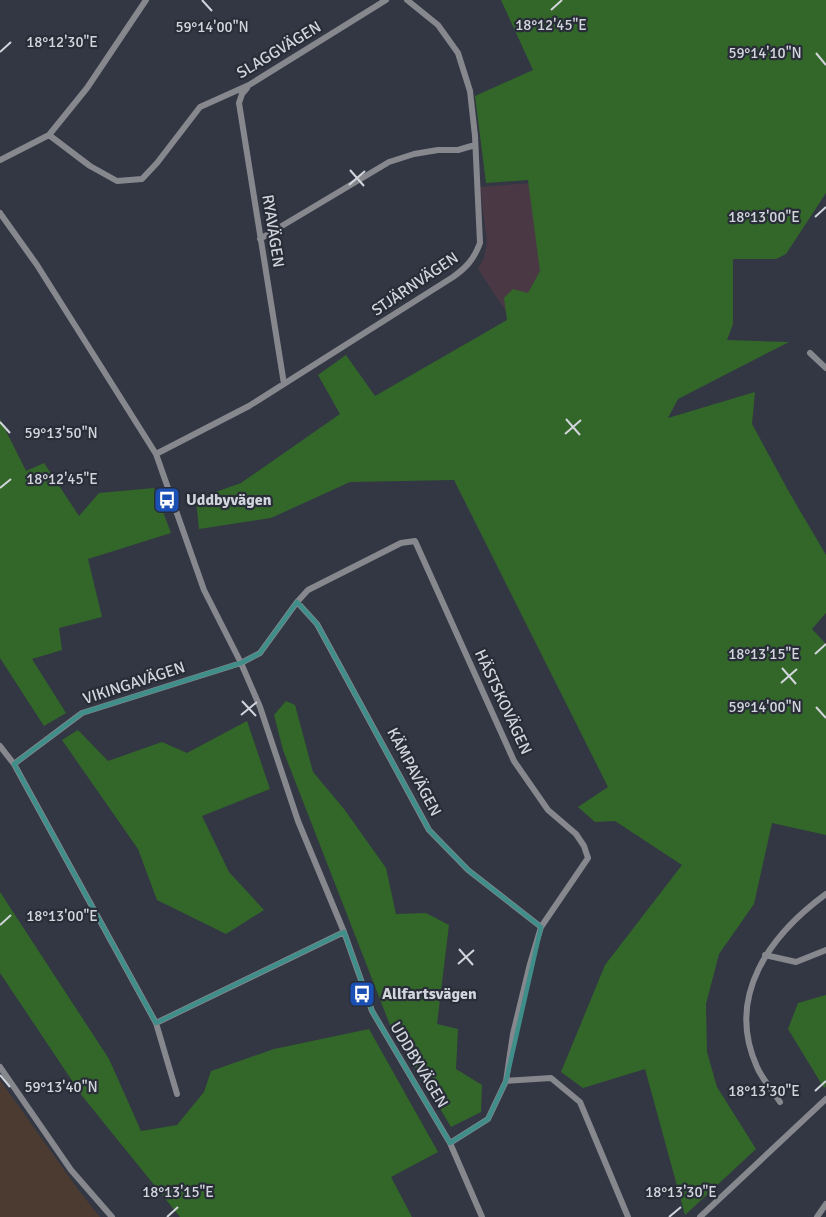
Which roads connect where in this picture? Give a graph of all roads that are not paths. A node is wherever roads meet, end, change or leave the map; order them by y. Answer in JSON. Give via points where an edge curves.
{"nodes":[{"id":1,"x":146,"y":0,"type":"edge"},
{"id":2,"x":386,"y":0,"type":"edge"},
{"id":3,"x":406,"y":0,"type":"edge"},
{"id":4,"x":249,"y":85,"type":"junction"},
{"id":5,"x":48,"y":135,"type":"junction"},
{"id":6,"x":475,"y":146,"type":"junction"},
{"id":7,"x":0,"y":160,"type":"edge"},
{"id":8,"x":0,"y":213,"type":"edge"},
{"id":9,"x":260,"y":239,"type":"junction"},
{"id":10,"x":810,"y":353,"type":"dead end"},
{"id":11,"x":826,"y":368,"type":"edge"},
{"id":12,"x":284,"y":384,"type":"junction"},
{"id":13,"x":156,"y":454,"type":"junction"},
{"id":14,"x":297,"y":602,"type":"junction"},
{"id":15,"x":241,"y":663,"type":"junction"},
{"id":16,"x":0,"y":746,"type":"edge"},
{"id":17,"x":14,"y":765,"type":"junction"},
{"id":18,"x":826,"y":894,"type":"edge"},
{"id":19,"x":541,"y":927,"type":"junction"},
{"id":20,"x":344,"y":932,"type":"junction"},
{"id":21,"x":826,"y":950,"type":"edge"},
{"id":22,"x":765,"y":955,"type":"junction"},
{"id":23,"x":156,"y":1023,"type":"junction"},
{"id":24,"x":0,"y":1067,"type":"edge"},
{"id":25,"x":506,"y":1081,"type":"junction"},
{"id":26,"x":177,"y":1094,"type":"dead end"},
{"id":27,"x":826,"y":1099,"type":"edge"},
{"id":28,"x":780,"y":1102,"type":"dead end"},
{"id":29,"x":450,"y":1143,"type":"junction"},
{"id":30,"x":826,"y":1204,"type":"edge"},
{"id":31,"x":112,"y":1217,"type":"edge"},
{"id":32,"x":482,"y":1217,"type":"edge"},
{"id":33,"x":628,"y":1217,"type":"edge"},
{"id":34,"x":700,"y":1217,"type":"edge"},
{"id":35,"x":817,"y":1217,"type":"edge"}],
"edges":[{"from":1,"to":5,"type":"street","via":[[87,88]]},
{"from":2,"to":4,"type":"street","name":"SLAGGVÄGEN"},
{"from":3,"to":6,"type":"street","name":"STJÄRNVÄGEN","via":[[438,25],[458,53],[470,91]]},
{"from":4,"to":5,"type":"street","name":"SLAGGVÄGEN","via":[[200,107],[142,179],[117,182]]},
{"from":4,"to":9,"type":"street","name":"RYAVÄGEN","via":[[239,103]]},
{"from":5,"to":7,"type":"street"},
{"from":6,"to":9,"type":"street","via":[[414,154],[389,162]]},
{"from":6,"to":12,"type":"street","name":"STJÄRNVÄGEN","via":[[480,243],[469,266]]},
{"from":8,"to":13,"type":"street","name":"UDDBYVÄGEN"},
{"from":9,"to":12,"type":"street","name":"RYAVÄGEN"},
{"from":10,"to":11,"type":"street"},
{"from":12,"to":13,"type":"street","name":"STJÄRNVÄGEN"},
{"from":13,"to":15,"type":"street","name":"UDDBYVÄGEN","via":[[204,590]]},
{"from":14,"to":15,"type":"street","name":"HÄSTSKOVÄGEN","via":[[260,652]]},
{"from":14,"to":19,"type":"street","name":"KÄMPAVÄGEN","via":[[317,624],[429,830],[468,870]]},
{"from":14,"to":19,"type":"street","name":"HÄSTSKOVÄGEN","via":[[308,590],[401,543],[415,541],[514,761],[548,810],[576,834],[588,858]]},
{"from":15,"to":17,"type":"street","name":"VIKINGAVÄGEN","via":[[82,713]]},
{"from":15,"to":20,"type":"street","name":"UDDBYVÄGEN","via":[[298,821]]},
{"from":16,"to":17,"type":"street"},
{"from":17,"to":23,"type":"street"},
{"from":18,"to":22,"type":"street","via":[[806,909]]},
{"from":19,"to":25,"type":"street","name":"HÄSTSKOVÄGEN","via":[[520,1004]]},
{"from":20,"to":23,"type":"street"},
{"from":20,"to":29,"type":"street","name":"UDDBYVÄGEN","via":[[372,1011]]},
{"from":21,"to":22,"type":"street","via":[[796,962]]},
{"from":22,"to":28,"type":"street","via":[[749,988],[749,1043],[757,1068]]},
{"from":23,"to":26,"type":"street"},
{"from":24,"to":31,"type":"street","via":[[71,1170]]},
{"from":25,"to":29,"type":"street","name":"HÄSTSKOVÄGEN","via":[[488,1119]]},
{"from":25,"to":33,"type":"street","via":[[551,1078],[580,1102]]},
{"from":27,"to":34,"type":"street"},
{"from":29,"to":32,"type":"street","name":"UDDBYVÄGEN"},
{"from":30,"to":35,"type":"street"}]}
